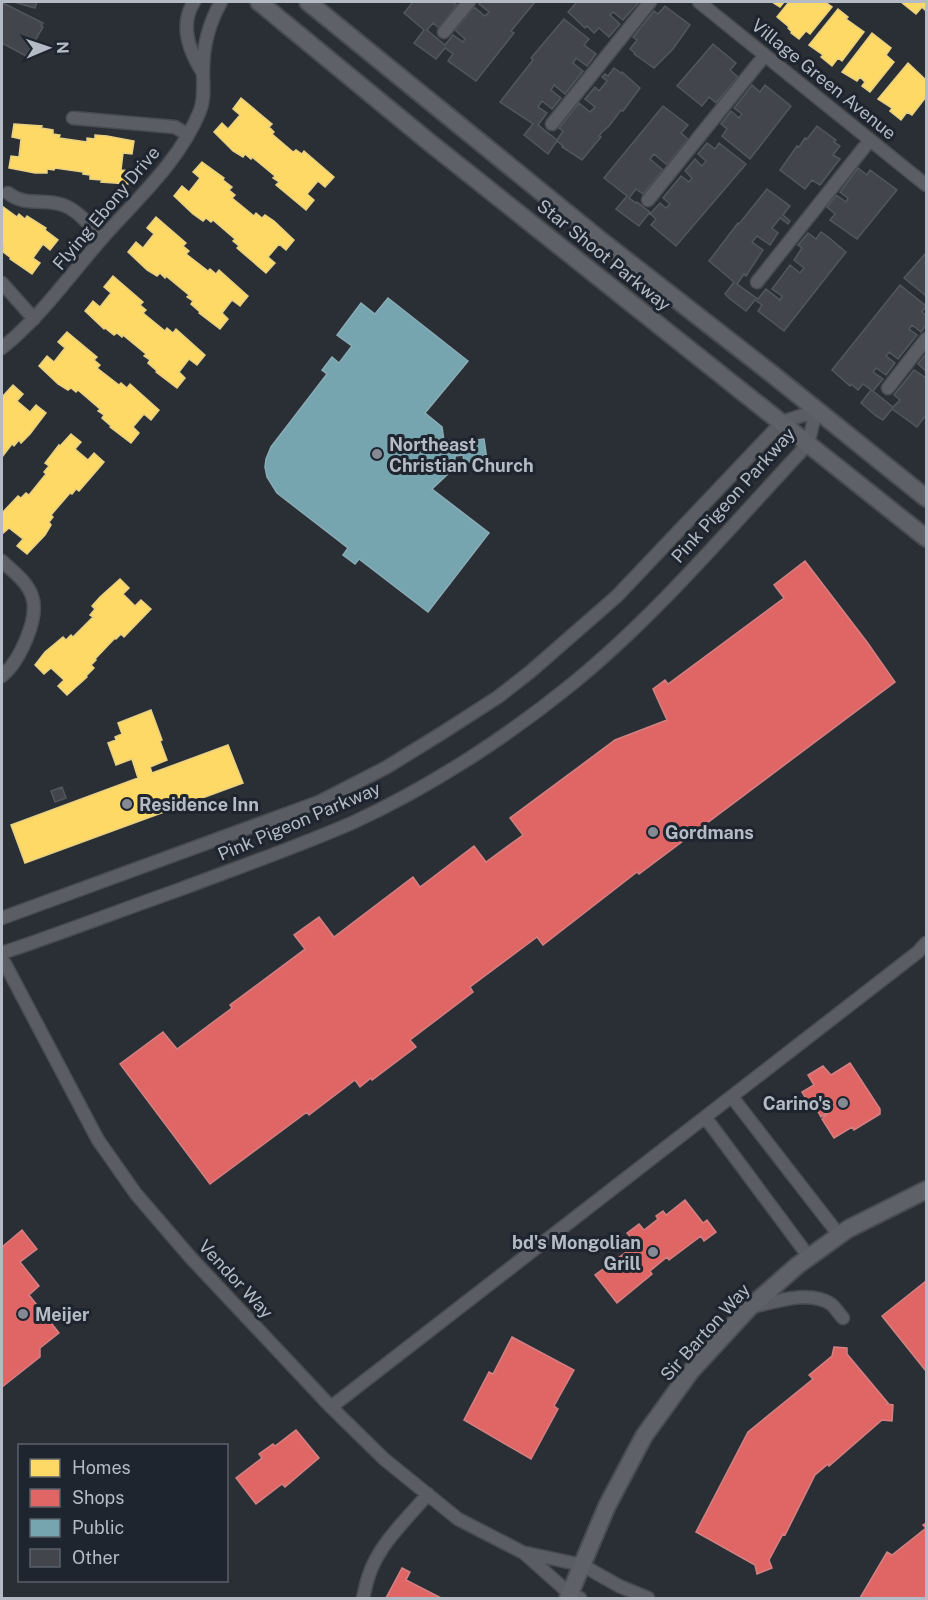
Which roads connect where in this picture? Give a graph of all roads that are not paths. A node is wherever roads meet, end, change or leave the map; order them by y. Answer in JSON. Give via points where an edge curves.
{"nodes":[{"id":1,"x":194,"y":2,"type":"edge"},
{"id":2,"x":221,"y":2,"type":"edge"},
{"id":3,"x":259,"y":2,"type":"edge"},
{"id":4,"x":308,"y":2,"type":"edge"},
{"id":5,"x":469,"y":2,"type":"edge"},
{"id":6,"x":650,"y":2,"type":"edge"},
{"id":7,"x":699,"y":2,"type":"edge"},
{"id":8,"x":444,"y":32,"type":"dead end"},
{"id":9,"x":765,"y":55,"type":"junction"},
{"id":10,"x":203,"y":73,"type":"junction"},
{"id":11,"x":73,"y":118,"type":"dead end"},
{"id":12,"x":552,"y":124,"type":"dead end"},
{"id":13,"x":188,"y":135,"type":"junction"},
{"id":14,"x":870,"y":140,"type":"junction"},
{"id":15,"x":927,"y":185,"type":"edge"},
{"id":16,"x":8,"y":193,"type":"dead end"},
{"id":17,"x":648,"y":200,"type":"dead end"},
{"id":18,"x":102,"y":238,"type":"junction"},
{"id":19,"x":757,"y":282,"type":"dead end"},
{"id":20,"x":2,"y":283,"type":"edge"},
{"id":21,"x":34,"y":319,"type":"junction"},
{"id":22,"x":927,"y":339,"type":"edge"},
{"id":23,"x":2,"y":348,"type":"edge"},
{"id":24,"x":888,"y":388,"type":"dead end"},
{"id":25,"x":816,"y":411,"type":"junction"},
{"id":26,"x":782,"y":422,"type":"junction"},
{"id":27,"x":808,"y":444,"type":"junction"},
{"id":28,"x":927,"y":498,"type":"edge"},
{"id":29,"x":927,"y":537,"type":"edge"},
{"id":30,"x":2,"y":561,"type":"edge"},
{"id":31,"x":2,"y":676,"type":"edge"},
{"id":32,"x":2,"y":918,"type":"edge"},
{"id":33,"x":927,"y":943,"type":"edge"},
{"id":34,"x":2,"y":953,"type":"edge"},
{"id":35,"x":2,"y":958,"type":"edge"},
{"id":36,"x":732,"y":1096,"type":"junction"},
{"id":37,"x":705,"y":1117,"type":"junction"},
{"id":38,"x":927,"y":1190,"type":"edge"},
{"id":39,"x":839,"y":1235,"type":"junction"},
{"id":40,"x":809,"y":1257,"type":"junction"},
{"id":41,"x":749,"y":1308,"type":"junction"},
{"id":42,"x":843,"y":1318,"type":"dead end"},
{"id":43,"x":331,"y":1407,"type":"junction"},
{"id":44,"x":428,"y":1494,"type":"junction"},
{"id":45,"x":524,"y":1553,"type":"junction"},
{"id":46,"x":582,"y":1565,"type":"junction"},
{"id":47,"x":573,"y":1597,"type":"edge"},
{"id":48,"x":363,"y":1599,"type":"edge"},
{"id":49,"x":648,"y":1599,"type":"edge"}],
"edges":[{"from":1,"to":10,"type":"street","via":[[186,21],[188,43]]},
{"from":2,"to":10,"type":"street","name":"Flying Ebony Drive","via":[[210,21]]},
{"from":3,"to":26,"type":"street","name":"Star Shoot Parkway"},
{"from":4,"to":25,"type":"street","name":"Star Shoot Parkway"},
{"from":5,"to":8,"type":"street"},
{"from":6,"to":12,"type":"street"},
{"from":7,"to":9,"type":"street","name":"Village Green Avenue"},
{"from":9,"to":14,"type":"street","name":"Village Green Avenue"},
{"from":9,"to":17,"type":"street"},
{"from":10,"to":13,"type":"street","name":"Flying Ebony Drive","via":[[200,110]]},
{"from":11,"to":13,"type":"street","via":[[175,127]]},
{"from":13,"to":18,"type":"street","name":"Flying Ebony Drive","via":[[153,184]]},
{"from":14,"to":15,"type":"street","name":"Village Green Avenue"},
{"from":14,"to":19,"type":"street"},
{"from":16,"to":18,"type":"street","via":[[26,202],[70,208]]},
{"from":18,"to":21,"type":"street","name":"Flying Ebony Drive"},
{"from":20,"to":21,"type":"street"},
{"from":21,"to":23,"type":"street","name":"Flying Ebony Drive"},
{"from":22,"to":24,"type":"street"},
{"from":25,"to":26,"type":"street","name":"Pink Pigeon Parkway"},
{"from":25,"to":27,"type":"street","name":"Pink Pigeon Parkway"},
{"from":25,"to":28,"type":"street","name":"Star Shoot Parkway"},
{"from":26,"to":27,"type":"street","name":"Star Shoot Parkway"},
{"from":26,"to":32,"type":"street","name":"Pink Pigeon Parkway","via":[[617,596],[530,672],[442,733],[309,806]]},
{"from":27,"to":29,"type":"street","name":"Star Shoot Parkway"},
{"from":27,"to":34,"type":"street","name":"Pink Pigeon Parkway","via":[[609,652],[516,726],[459,764],[406,796],[289,849]]},
{"from":30,"to":31,"type":"street","via":[[33,597],[29,634],[19,656]]},
{"from":33,"to":36,"type":"street"},
{"from":35,"to":43,"type":"street","name":"Vendor Way","via":[[98,1140],[136,1194]]},
{"from":36,"to":37,"type":"street"},
{"from":36,"to":39,"type":"street"},
{"from":37,"to":40,"type":"street"},
{"from":37,"to":43,"type":"street"},
{"from":38,"to":39,"type":"street","name":"Sir Barton Way"},
{"from":39,"to":40,"type":"street","name":"Sir Barton Way"},
{"from":40,"to":41,"type":"street","name":"Sir Barton Way"},
{"from":41,"to":42,"type":"street","via":[[815,1298],[831,1304]]},
{"from":41,"to":46,"type":"street","name":"Sir Barton Way","via":[[691,1371],[644,1436],[607,1506]]},
{"from":43,"to":44,"type":"street","name":"Vendor Way","via":[[384,1459]]},
{"from":44,"to":45,"type":"street","name":"Vendor Way","via":[[458,1519]]},
{"from":44,"to":48,"type":"street","via":[[375,1560]]},
{"from":45,"to":46,"type":"street","name":"Vendor Way"},
{"from":45,"to":47,"type":"street","name":"Vendor Way"},
{"from":46,"to":47,"type":"street","name":"Sir Barton Way"},
{"from":46,"to":49,"type":"street","name":"Vendor Way"}]}
